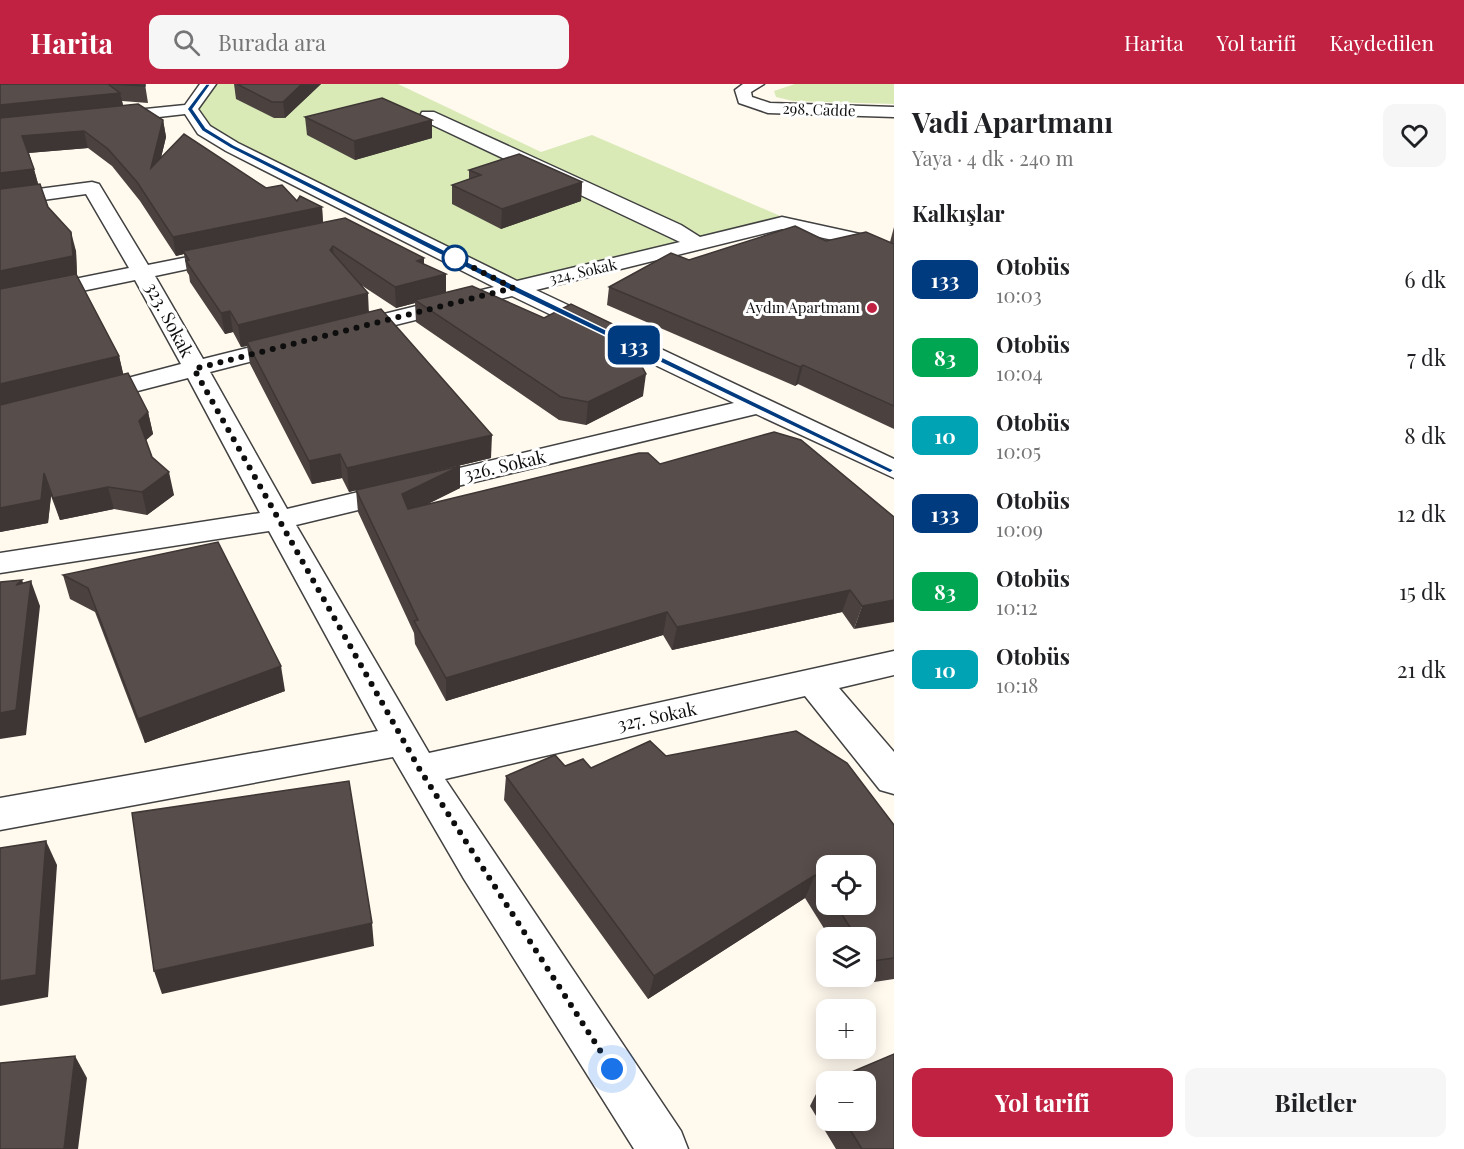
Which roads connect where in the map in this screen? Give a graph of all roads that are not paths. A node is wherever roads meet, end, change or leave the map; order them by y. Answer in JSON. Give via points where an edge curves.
{"nodes":[{"id":1,"x":208,"y":84,"type":"edge"},
{"id":2,"x":756,"y":84,"type":"edge"},
{"id":3,"x":190,"y":109,"type":"junction"},
{"id":4,"x":894,"y":112,"type":"edge"},
{"id":5,"x":428,"y":116,"type":"edge"},
{"id":6,"x":83,"y":120,"type":"edge"},
{"id":7,"x":0,"y":200,"type":"edge"},
{"id":8,"x":383,"y":222,"type":"junction"},
{"id":9,"x":349,"y":230,"type":"edge"},
{"id":10,"x":699,"y":244,"type":"junction"},
{"id":11,"x":246,"y":251,"type":"edge"},
{"id":12,"x":894,"y":256,"type":"edge"},
{"id":13,"x":144,"y":273,"type":"junction"},
{"id":14,"x":513,"y":288,"type":"junction"},
{"id":15,"x":0,"y":301,"type":"edge"},
{"id":16,"x":331,"y":334,"type":"edge"},
{"id":17,"x":308,"y":340,"type":"edge"},
{"id":18,"x":194,"y":369,"type":"junction"},
{"id":19,"x":69,"y":401,"type":"edge"},
{"id":20,"x":760,"y":405,"type":"junction"},
{"id":21,"x":894,"y":470,"type":"edge"},
{"id":22,"x":278,"y":520,"type":"junction"},
{"id":23,"x":0,"y":563,"type":"edge"},
{"id":24,"x":894,"y":663,"type":"edge"},
{"id":25,"x":814,"y":682,"type":"junction"},
{"id":26,"x":412,"y":755,"type":"junction"},
{"id":27,"x":894,"y":779,"type":"edge"},
{"id":28,"x":0,"y":814,"type":"edge"},
{"id":29,"x":663,"y":1149,"type":"edge"}],
"edges":[{"from":1,"to":3,"type":"street"},
{"from":2,"to":4,"type":"street","name":"298. Cadde","via":[[743,90],[745,100],[768,108]]},
{"from":3,"to":6,"type":"street"},
{"from":3,"to":8,"type":"street","via":[[204,130],[232,147]]},
{"from":5,"to":10,"type":"street"},
{"from":7,"to":13,"type":"street","name":"323. Sokak","via":[[92,188]]},
{"from":8,"to":9,"type":"street"},
{"from":8,"to":14,"type":"street"},
{"from":10,"to":12,"type":"street","name":"324. Sokak","via":[[782,223],[862,240]]},
{"from":10,"to":14,"type":"street","name":"324. Sokak"},
{"from":11,"to":13,"type":"street"},
{"from":13,"to":15,"type":"street"},
{"from":13,"to":18,"type":"street","name":"323. Sokak"},
{"from":14,"to":16,"type":"street","name":"324. Sokak"},
{"from":14,"to":20,"type":"street"},
{"from":17,"to":18,"type":"street"},
{"from":18,"to":19,"type":"street"},
{"from":18,"to":22,"type":"street","name":"323. Sokak"},
{"from":20,"to":21,"type":"street"},
{"from":20,"to":22,"type":"street","name":"326. Sokak"},
{"from":22,"to":23,"type":"street","name":"326. Sokak"},
{"from":22,"to":26,"type":"street","name":"323. Sokak"},
{"from":24,"to":25,"type":"street","name":"327. Sokak"},
{"from":25,"to":26,"type":"street","name":"327. Sokak"},
{"from":25,"to":27,"type":"street"},
{"from":26,"to":28,"type":"street","name":"327. Sokak"},
{"from":26,"to":29,"type":"street","name":"323. Sokak"}]}
